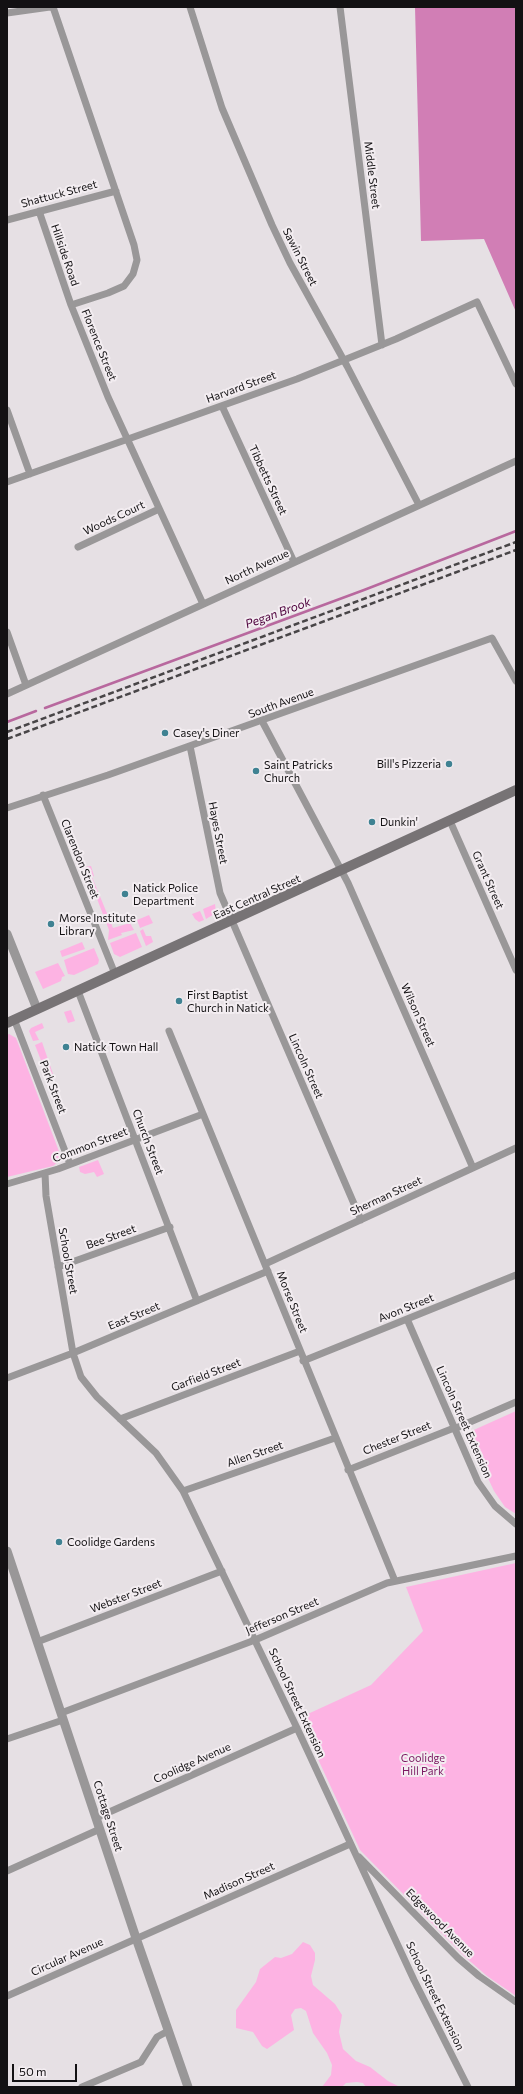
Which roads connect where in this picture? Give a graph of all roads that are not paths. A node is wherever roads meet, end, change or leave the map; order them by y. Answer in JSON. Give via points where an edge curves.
{"nodes":[{"id":1,"x":51,"y":7,"type":"edge"},
{"id":2,"x":190,"y":7,"type":"edge"},
{"id":3,"x":340,"y":7,"type":"edge"},
{"id":4,"x":7,"y":13,"type":"edge"},
{"id":5,"x":116,"y":191,"type":"junction"},
{"id":6,"x":39,"y":211,"type":"junction"},
{"id":7,"x":7,"y":220,"type":"edge"},
{"id":8,"x":71,"y":305,"type":"junction"},
{"id":9,"x":382,"y":345,"type":"junction"},
{"id":10,"x":344,"y":361,"type":"junction"},
{"id":11,"x":516,"y":384,"type":"edge"},
{"id":12,"x":222,"y":406,"type":"junction"},
{"id":13,"x":7,"y":410,"type":"edge"},
{"id":14,"x":127,"y":440,"type":"junction"},
{"id":15,"x":516,"y":461,"type":"edge"},
{"id":16,"x":30,"y":474,"type":"junction"},
{"id":17,"x":7,"y":482,"type":"edge"},
{"id":18,"x":419,"y":505,"type":"junction"},
{"id":19,"x":159,"y":509,"type":"junction"},
{"id":20,"x":78,"y":547,"type":"dead end"},
{"id":21,"x":294,"y":562,"type":"junction"},
{"id":22,"x":203,"y":604,"type":"junction"},
{"id":23,"x":7,"y":632,"type":"edge"},
{"id":24,"x":516,"y":681,"type":"edge"},
{"id":25,"x":26,"y":685,"type":"junction"},
{"id":26,"x":7,"y":694,"type":"edge"},
{"id":27,"x":262,"y":721,"type":"junction"},
{"id":28,"x":190,"y":746,"type":"junction"},
{"id":29,"x":516,"y":790,"type":"edge"},
{"id":30,"x":43,"y":795,"type":"junction"},
{"id":31,"x":7,"y":808,"type":"edge"},
{"id":32,"x":450,"y":821,"type":"junction"},
{"id":33,"x":342,"y":871,"type":"junction"},
{"id":34,"x":231,"y":921,"type":"junction"},
{"id":35,"x":8,"y":941,"type":"edge"},
{"id":36,"x":516,"y":970,"type":"edge"},
{"id":37,"x":115,"y":974,"type":"junction"},
{"id":38,"x":78,"y":991,"type":"junction"},
{"id":39,"x":36,"y":1009,"type":"junction"},
{"id":40,"x":11,"y":1021,"type":"edge"},
{"id":41,"x":169,"y":1031,"type":"dead end"},
{"id":42,"x":203,"y":1114,"type":"junction"},
{"id":43,"x":136,"y":1140,"type":"junction"},
{"id":44,"x":516,"y":1148,"type":"edge"},
{"id":45,"x":70,"y":1164,"type":"junction"},
{"id":46,"x":473,"y":1168,"type":"junction"},
{"id":47,"x":45,"y":1173,"type":"junction"},
{"id":48,"x":7,"y":1184,"type":"edge"},
{"id":49,"x":361,"y":1220,"type":"junction"},
{"id":50,"x":170,"y":1227,"type":"junction"},
{"id":51,"x":58,"y":1267,"type":"junction"},
{"id":52,"x":266,"y":1267,"type":"junction"},
{"id":53,"x":516,"y":1275,"type":"edge"},
{"id":54,"x":198,"y":1301,"type":"junction"},
{"id":55,"x":407,"y":1319,"type":"junction"},
{"id":56,"x":300,"y":1351,"type":"junction"},
{"id":57,"x":73,"y":1353,"type":"junction"},
{"id":58,"x":303,"y":1361,"type":"junction"},
{"id":59,"x":7,"y":1378,"type":"edge"},
{"id":60,"x":516,"y":1402,"type":"edge"},
{"id":61,"x":120,"y":1419,"type":"junction"},
{"id":62,"x":454,"y":1428,"type":"junction"},
{"id":63,"x":335,"y":1438,"type":"junction"},
{"id":64,"x":348,"y":1470,"type":"junction"},
{"id":65,"x":183,"y":1491,"type":"junction"},
{"id":66,"x":516,"y":1524,"type":"edge"},
{"id":67,"x":7,"y":1551,"type":"edge"},
{"id":68,"x":516,"y":1556,"type":"edge"},
{"id":69,"x":222,"y":1571,"type":"junction"},
{"id":70,"x":395,"y":1581,"type":"junction"},
{"id":71,"x":255,"y":1640,"type":"junction"},
{"id":72,"x":37,"y":1642,"type":"junction"},
{"id":73,"x":62,"y":1717,"type":"junction"},
{"id":74,"x":297,"y":1728,"type":"junction"},
{"id":75,"x":7,"y":1739,"type":"edge"},
{"id":76,"x":96,"y":1818,"type":"junction"},
{"id":77,"x":100,"y":1829,"type":"junction"},
{"id":78,"x":350,"y":1844,"type":"junction"},
{"id":79,"x":354,"y":1853,"type":"junction"},
{"id":80,"x":7,"y":1871,"type":"edge"},
{"id":81,"x":136,"y":1938,"type":"junction"},
{"id":82,"x":7,"y":1996,"type":"edge"},
{"id":83,"x":516,"y":2002,"type":"edge"},
{"id":84,"x":168,"y":2031,"type":"junction"},
{"id":85,"x":82,"y":2087,"type":"edge"},
{"id":86,"x":188,"y":2087,"type":"edge"},
{"id":87,"x":468,"y":2087,"type":"edge"}],
"edges":[{"from":1,"to":4,"type":"street"},
{"from":1,"to":5,"type":"street","name":"Florence Street"},
{"from":2,"to":10,"type":"street","name":"Sawin Street","via":[[226,118],[272,225]]},
{"from":3,"to":9,"type":"street","name":"Middle Street"},
{"from":5,"to":6,"type":"street","name":"Shattuck Street"},
{"from":5,"to":8,"type":"street","name":"Florence Street","via":[[137,252],[136,268],[124,286]]},
{"from":6,"to":7,"type":"street","name":"Shattuck Street"},
{"from":6,"to":8,"type":"street","name":"Hillside Road"},
{"from":8,"to":14,"type":"street","name":"Florence Street"},
{"from":9,"to":10,"type":"street","name":"Harvard Street"},
{"from":9,"to":11,"type":"street","name":"Harvard Street","via":[[477,302]]},
{"from":10,"to":12,"type":"street","name":"Harvard Street"},
{"from":10,"to":18,"type":"street","name":"Sawin Street"},
{"from":12,"to":14,"type":"street","name":"Harvard Street"},
{"from":12,"to":21,"type":"street","name":"Tibbetts Street"},
{"from":13,"to":16,"type":"street"},
{"from":14,"to":16,"type":"street","name":"Harvard Street"},
{"from":14,"to":19,"type":"street","name":"Florence Street"},
{"from":15,"to":18,"type":"street","name":"North Avenue"},
{"from":16,"to":17,"type":"street","name":"Harvard Street"},
{"from":18,"to":21,"type":"street","name":"North Avenue"},
{"from":19,"to":20,"type":"street","name":"Woods Court"},
{"from":19,"to":22,"type":"street","name":"Florence Street"},
{"from":21,"to":22,"type":"street","name":"North Avenue"},
{"from":22,"to":25,"type":"street","name":"North Avenue"},
{"from":23,"to":25,"type":"street"},
{"from":24,"to":27,"type":"street","name":"South Avenue","via":[[492,638]]},
{"from":25,"to":26,"type":"street","name":"North Avenue"},
{"from":27,"to":28,"type":"street","name":"South Avenue"},
{"from":27,"to":33,"type":"street","name":"Wilson Street"},
{"from":28,"to":30,"type":"street","name":"South Avenue"},
{"from":28,"to":34,"type":"street","name":"Hayes Street","via":[[217,884]]},
{"from":29,"to":32,"type":"main road","name":"East Central Street"},
{"from":30,"to":31,"type":"street","name":"South Avenue"},
{"from":30,"to":37,"type":"street","name":"Clarendon Street"},
{"from":32,"to":33,"type":"main road","name":"East Central Street"},
{"from":32,"to":36,"type":"street","name":"Grant Street"},
{"from":33,"to":34,"type":"main road","name":"East Central Street"},
{"from":33,"to":46,"type":"street","name":"Wilson Street"},
{"from":34,"to":37,"type":"main road","name":"East Central Street"},
{"from":34,"to":49,"type":"street","name":"Lincoln Street"},
{"from":35,"to":39,"type":"street"},
{"from":37,"to":38,"type":"main road","name":"East Central Street"},
{"from":38,"to":39,"type":"main road","name":"East Central Street"},
{"from":38,"to":43,"type":"street","name":"Church Street"},
{"from":39,"to":40,"type":"main road","name":"East Central Street"},
{"from":40,"to":45,"type":"street","name":"Park Street"},
{"from":41,"to":42,"type":"street","name":"Morse Street"},
{"from":42,"to":43,"type":"street","name":"Common Street"},
{"from":42,"to":52,"type":"street","name":"Morse Street"},
{"from":43,"to":45,"type":"street","name":"Common Street"},
{"from":43,"to":50,"type":"street","name":"Church Street"},
{"from":44,"to":46,"type":"street","name":"Sherman Street"},
{"from":45,"to":47,"type":"street","name":"Common Street"},
{"from":46,"to":49,"type":"street","name":"Sherman Street"},
{"from":47,"to":48,"type":"street","name":"Common Street"},
{"from":47,"to":51,"type":"street","name":"School Street","via":[[46,1196]]},
{"from":49,"to":52,"type":"street","name":"Sherman Street"},
{"from":50,"to":51,"type":"street","name":"Bee Street"},
{"from":50,"to":54,"type":"street","name":"Church Street"},
{"from":51,"to":57,"type":"street","name":"School Street"},
{"from":52,"to":54,"type":"street","name":"East Street"},
{"from":52,"to":56,"type":"street","name":"Morse Street"},
{"from":53,"to":55,"type":"street","name":"Avon Street"},
{"from":54,"to":57,"type":"street","name":"East Street"},
{"from":55,"to":58,"type":"street","name":"Avon Street"},
{"from":55,"to":62,"type":"street","name":"Lincoln Street Extension"},
{"from":56,"to":58,"type":"street","name":"Morse Street"},
{"from":56,"to":61,"type":"street","name":"Garfield Street"},
{"from":57,"to":59,"type":"street","name":"East Street"},
{"from":57,"to":61,"type":"street","name":"School Street Extension","via":[[77,1369],[85,1383]]},
{"from":58,"to":63,"type":"street","name":"Morse Street"},
{"from":60,"to":62,"type":"street","name":"Chester Street"},
{"from":61,"to":65,"type":"street","name":"School Street Extension","via":[[156,1453]]},
{"from":62,"to":64,"type":"street","name":"Chester Street"},
{"from":62,"to":66,"type":"street","name":"Lincoln Street Extension","via":[[473,1472],[489,1499]]},
{"from":63,"to":64,"type":"street","name":"Morse Street"},
{"from":63,"to":65,"type":"street","name":"Allen Street"},
{"from":64,"to":70,"type":"street","name":"Morse Street"},
{"from":65,"to":69,"type":"street","name":"School Street Extension"},
{"from":67,"to":72,"type":"street","name":"Cottage Street"},
{"from":68,"to":70,"type":"street","name":"Jefferson Street"},
{"from":69,"to":71,"type":"street","name":"School Street Extension"},
{"from":69,"to":72,"type":"street","name":"Webster Street"},
{"from":70,"to":71,"type":"street","name":"Jefferson Street"},
{"from":71,"to":73,"type":"street","name":"Jefferson Street"},
{"from":71,"to":74,"type":"street","name":"School Street Extension"},
{"from":72,"to":73,"type":"street","name":"Cottage Street"},
{"from":73,"to":75,"type":"street","name":"Jefferson Street"},
{"from":73,"to":76,"type":"street","name":"Cottage Street"},
{"from":74,"to":76,"type":"street","name":"Coolidge Avenue"},
{"from":74,"to":78,"type":"street","name":"School Street Extension"},
{"from":76,"to":77,"type":"street","name":"Cottage Street"},
{"from":77,"to":80,"type":"street"},
{"from":77,"to":81,"type":"street","name":"Cottage Street"},
{"from":78,"to":79,"type":"street","name":"School Street Extension"},
{"from":78,"to":81,"type":"street","name":"Madison Street"},
{"from":79,"to":83,"type":"street","name":"Edgewood Avenue","via":[[458,1958]]},
{"from":79,"to":87,"type":"street","name":"School Street Extension"},
{"from":81,"to":82,"type":"street","name":"Circular Avenue"},
{"from":81,"to":84,"type":"street","name":"Cottage Street"},
{"from":84,"to":85,"type":"street","via":[[157,2037],[142,2062]]},
{"from":84,"to":86,"type":"street","name":"Cottage Street"}]}
